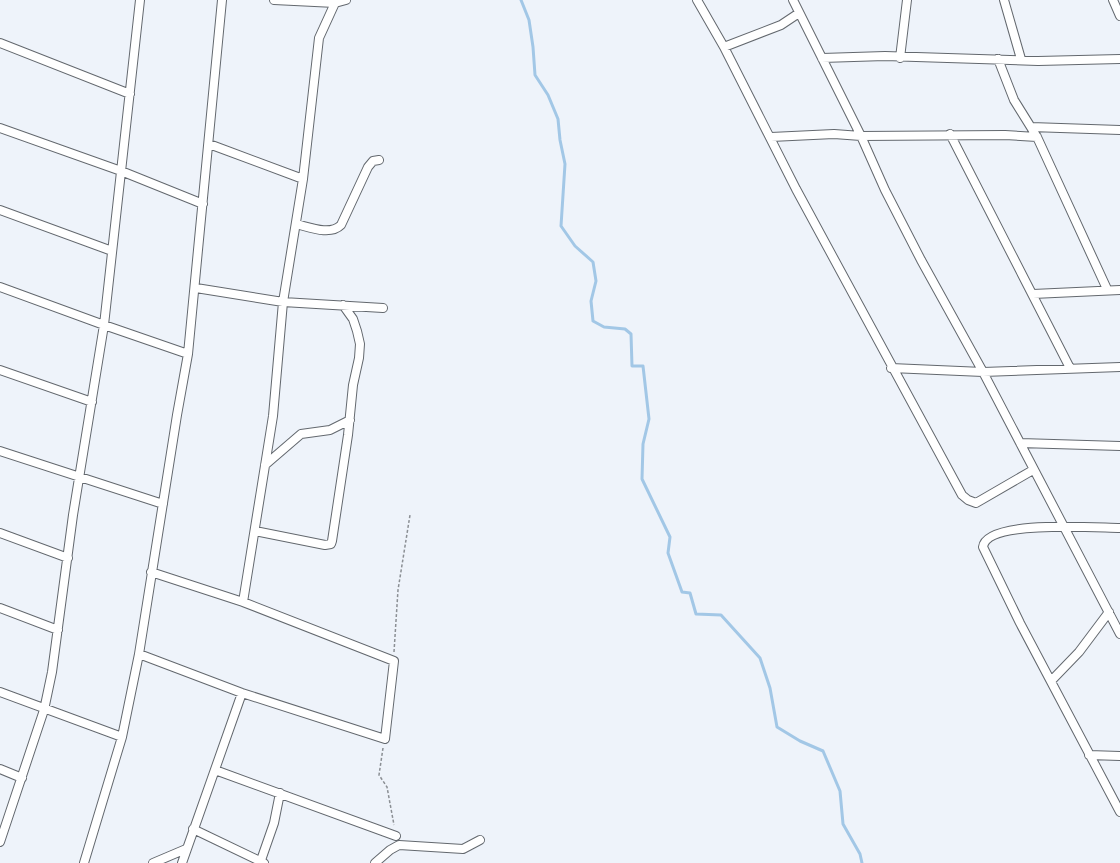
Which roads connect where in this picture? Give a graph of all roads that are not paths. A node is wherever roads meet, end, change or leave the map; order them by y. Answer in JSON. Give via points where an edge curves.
{"nodes":[{"id":1,"x":140,"y":0,"type":"edge"},
{"id":2,"x":222,"y":0,"type":"edge"},
{"id":3,"x":274,"y":0,"type":"edge"},
{"id":4,"x":346,"y":0,"type":"edge"},
{"id":5,"x":697,"y":0,"type":"edge"},
{"id":6,"x":793,"y":0,"type":"edge"},
{"id":7,"x":907,"y":0,"type":"edge"},
{"id":8,"x":1004,"y":0,"type":"edge"},
{"id":9,"x":1113,"y":0,"type":"edge"},
{"id":10,"x":335,"y":3,"type":"junction"},
{"id":11,"x":799,"y":13,"type":"junction"},
{"id":12,"x":1120,"y":16,"type":"edge"},
{"id":13,"x":0,"y":43,"type":"edge"},
{"id":14,"x":724,"y":47,"type":"junction"},
{"id":15,"x":822,"y":58,"type":"junction"},
{"id":16,"x":900,"y":58,"type":"junction"},
{"id":17,"x":998,"y":59,"type":"junction"},
{"id":18,"x":1021,"y":59,"type":"junction"},
{"id":19,"x":1120,"y":59,"type":"edge"},
{"id":20,"x":130,"y":94,"type":"junction"},
{"id":21,"x":1031,"y":127,"type":"junction"},
{"id":22,"x":0,"y":128,"type":"edge"},
{"id":23,"x":1120,"y":130,"type":"edge"},
{"id":24,"x":950,"y":134,"type":"junction"},
{"id":25,"x":861,"y":136,"type":"junction"},
{"id":26,"x":771,"y":137,"type":"junction"},
{"id":27,"x":1037,"y":137,"type":"junction"},
{"id":28,"x":209,"y":144,"type":"junction"},
{"id":29,"x":378,"y":160,"type":"dead end"},
{"id":30,"x":121,"y":171,"type":"junction"},
{"id":31,"x":303,"y":179,"type":"junction"},
{"id":32,"x":203,"y":204,"type":"junction"},
{"id":33,"x":0,"y":210,"type":"edge"},
{"id":34,"x":296,"y":224,"type":"junction"},
{"id":35,"x":112,"y":251,"type":"junction"},
{"id":36,"x":0,"y":287,"type":"edge"},
{"id":37,"x":196,"y":288,"type":"junction"},
{"id":38,"x":1107,"y":289,"type":"junction"},
{"id":39,"x":1120,"y":290,"type":"edge"},
{"id":40,"x":1033,"y":294,"type":"junction"},
{"id":41,"x":283,"y":302,"type":"junction"},
{"id":42,"x":342,"y":305,"type":"junction"},
{"id":43,"x":383,"y":308,"type":"dead end"},
{"id":44,"x":104,"y":326,"type":"junction"},
{"id":45,"x":188,"y":354,"type":"junction"},
{"id":46,"x":1120,"y":367,"type":"edge"},
{"id":47,"x":891,"y":368,"type":"junction"},
{"id":48,"x":1070,"y":368,"type":"junction"},
{"id":49,"x":0,"y":370,"type":"edge"},
{"id":50,"x":983,"y":372,"type":"junction"},
{"id":51,"x":92,"y":402,"type":"junction"},
{"id":52,"x":350,"y":420,"type":"junction"},
{"id":53,"x":1020,"y":443,"type":"junction"},
{"id":54,"x":1120,"y":446,"type":"edge"},
{"id":55,"x":0,"y":451,"type":"edge"},
{"id":56,"x":265,"y":465,"type":"junction"},
{"id":57,"x":1033,"y":470,"type":"junction"},
{"id":58,"x":79,"y":478,"type":"junction"},
{"id":59,"x":163,"y":504,"type":"junction"},
{"id":60,"x":1063,"y":528,"type":"junction"},
{"id":61,"x":1120,"y":528,"type":"edge"},
{"id":62,"x":254,"y":531,"type":"junction"},
{"id":63,"x":0,"y":533,"type":"edge"},
{"id":64,"x":68,"y":558,"type":"junction"},
{"id":65,"x":152,"y":572,"type":"junction"},
{"id":66,"x":243,"y":602,"type":"junction"},
{"id":67,"x":0,"y":608,"type":"edge"},
{"id":68,"x":1109,"y":612,"type":"junction"},
{"id":69,"x":58,"y":630,"type":"junction"},
{"id":70,"x":1120,"y":634,"type":"edge"},
{"id":71,"x":139,"y":654,"type":"junction"},
{"id":72,"x":1051,"y":681,"type":"junction"},
{"id":73,"x":0,"y":692,"type":"edge"},
{"id":74,"x":242,"y":693,"type":"junction"},
{"id":75,"x":44,"y":710,"type":"junction"},
{"id":76,"x":122,"y":737,"type":"junction"},
{"id":77,"x":1089,"y":755,"type":"junction"},
{"id":78,"x":1120,"y":756,"type":"edge"},
{"id":79,"x":0,"y":769,"type":"edge"},
{"id":80,"x":215,"y":770,"type":"junction"},
{"id":81,"x":22,"y":778,"type":"junction"},
{"id":82,"x":280,"y":793,"type":"junction"},
{"id":83,"x":1120,"y":812,"type":"edge"},
{"id":84,"x":193,"y":828,"type":"junction"},
{"id":85,"x":396,"y":836,"type":"road end"},
{"id":86,"x":480,"y":840,"type":"dead end"},
{"id":87,"x":0,"y":842,"type":"edge"},
{"id":88,"x":186,"y":849,"type":"junction"},
{"id":89,"x":261,"y":862,"type":"edge"},
{"id":90,"x":84,"y":863,"type":"edge"},
{"id":91,"x":153,"y":863,"type":"edge"},
{"id":92,"x":182,"y":863,"type":"edge"},
{"id":93,"x":375,"y":863,"type":"edge"}],
"edges":[{"from":1,"to":20,"type":"street"},
{"from":2,"to":28,"type":"street"},
{"from":3,"to":10,"type":"street"},
{"from":4,"to":10,"type":"street"},
{"from":5,"to":14,"type":"street"},
{"from":6,"to":11,"type":"street"},
{"from":7,"to":16,"type":"street"},
{"from":8,"to":18,"type":"street"},
{"from":9,"to":12,"type":"street"},
{"from":10,"to":31,"type":"street","via":[[319,38]]},
{"from":11,"to":14,"type":"street","via":[[781,25]]},
{"from":11,"to":15,"type":"street"},
{"from":13,"to":20,"type":"street"},
{"from":14,"to":26,"type":"street"},
{"from":15,"to":16,"type":"street"},
{"from":15,"to":25,"type":"street"},
{"from":16,"to":17,"type":"street"},
{"from":17,"to":18,"type":"street"},
{"from":17,"to":21,"type":"street","via":[[1014,100]]},
{"from":18,"to":19,"type":"street"},
{"from":20,"to":30,"type":"street"},
{"from":21,"to":23,"type":"street"},
{"from":21,"to":27,"type":"street"},
{"from":22,"to":30,"type":"street"},
{"from":24,"to":25,"type":"street"},
{"from":24,"to":27,"type":"street"},
{"from":24,"to":40,"type":"street"},
{"from":25,"to":26,"type":"street","via":[[834,134]]},
{"from":25,"to":50,"type":"street","via":[[921,260]]},
{"from":26,"to":47,"type":"street","via":[[796,190]]},
{"from":27,"to":38,"type":"street"},
{"from":28,"to":31,"type":"street"},
{"from":28,"to":32,"type":"street"},
{"from":29,"to":34,"type":"street","via":[[373,161],[368,167],[337,229],[325,230]]},
{"from":30,"to":32,"type":"street"},
{"from":30,"to":35,"type":"street"},
{"from":31,"to":34,"type":"street"},
{"from":32,"to":37,"type":"street"},
{"from":33,"to":35,"type":"street"},
{"from":34,"to":41,"type":"street"},
{"from":35,"to":44,"type":"street"},
{"from":36,"to":44,"type":"street"},
{"from":37,"to":41,"type":"street"},
{"from":37,"to":45,"type":"street"},
{"from":38,"to":39,"type":"street"},
{"from":38,"to":40,"type":"street"},
{"from":40,"to":48,"type":"street"},
{"from":41,"to":42,"type":"street"},
{"from":41,"to":56,"type":"street","via":[[273,416]]},
{"from":42,"to":43,"type":"street"},
{"from":42,"to":52,"type":"street","via":[[353,319],[360,344]]},
{"from":44,"to":45,"type":"street"},
{"from":44,"to":51,"type":"street"},
{"from":45,"to":59,"type":"street"},
{"from":46,"to":48,"type":"street"},
{"from":47,"to":50,"type":"street"},
{"from":47,"to":57,"type":"street","via":[[962,495],[968,500],[976,503]]},
{"from":48,"to":50,"type":"street"},
{"from":49,"to":51,"type":"street"},
{"from":50,"to":53,"type":"street"},
{"from":51,"to":58,"type":"street"},
{"from":52,"to":56,"type":"street","via":[[330,430],[301,434]]},
{"from":52,"to":62,"type":"street","via":[[331,544]]},
{"from":53,"to":54,"type":"street"},
{"from":53,"to":57,"type":"street"},
{"from":55,"to":58,"type":"street"},
{"from":56,"to":62,"type":"street"},
{"from":57,"to":60,"type":"street"},
{"from":58,"to":59,"type":"street"},
{"from":58,"to":64,"type":"street"},
{"from":59,"to":65,"type":"street"},
{"from":60,"to":61,"type":"street"},
{"from":60,"to":68,"type":"street"},
{"from":60,"to":72,"type":"street","via":[[1035,526],[994,535],[986,539],[982,547]]},
{"from":62,"to":66,"type":"street"},
{"from":63,"to":64,"type":"street"},
{"from":64,"to":69,"type":"street"},
{"from":65,"to":66,"type":"street"},
{"from":65,"to":71,"type":"street"},
{"from":66,"to":74,"type":"street","via":[[394,661],[385,739]]},
{"from":67,"to":69,"type":"street"},
{"from":68,"to":70,"type":"street"},
{"from":68,"to":72,"type":"street","via":[[1079,652]]},
{"from":69,"to":75,"type":"street"},
{"from":71,"to":74,"type":"street"},
{"from":71,"to":76,"type":"street"},
{"from":72,"to":77,"type":"street"},
{"from":73,"to":75,"type":"street"},
{"from":74,"to":80,"type":"street"},
{"from":75,"to":76,"type":"street"},
{"from":75,"to":81,"type":"street"},
{"from":76,"to":90,"type":"street"},
{"from":77,"to":78,"type":"street"},
{"from":77,"to":83,"type":"street"},
{"from":79,"to":81,"type":"street"},
{"from":80,"to":82,"type":"street"},
{"from":80,"to":84,"type":"street"},
{"from":81,"to":87,"type":"street"},
{"from":82,"to":85,"type":"street"},
{"from":82,"to":89,"type":"street","via":[[274,823]]},
{"from":84,"to":88,"type":"street"},
{"from":84,"to":89,"type":"street"},
{"from":86,"to":93,"type":"street","via":[[463,849],[399,845]]},
{"from":88,"to":91,"type":"street"},
{"from":88,"to":92,"type":"street"}]}
